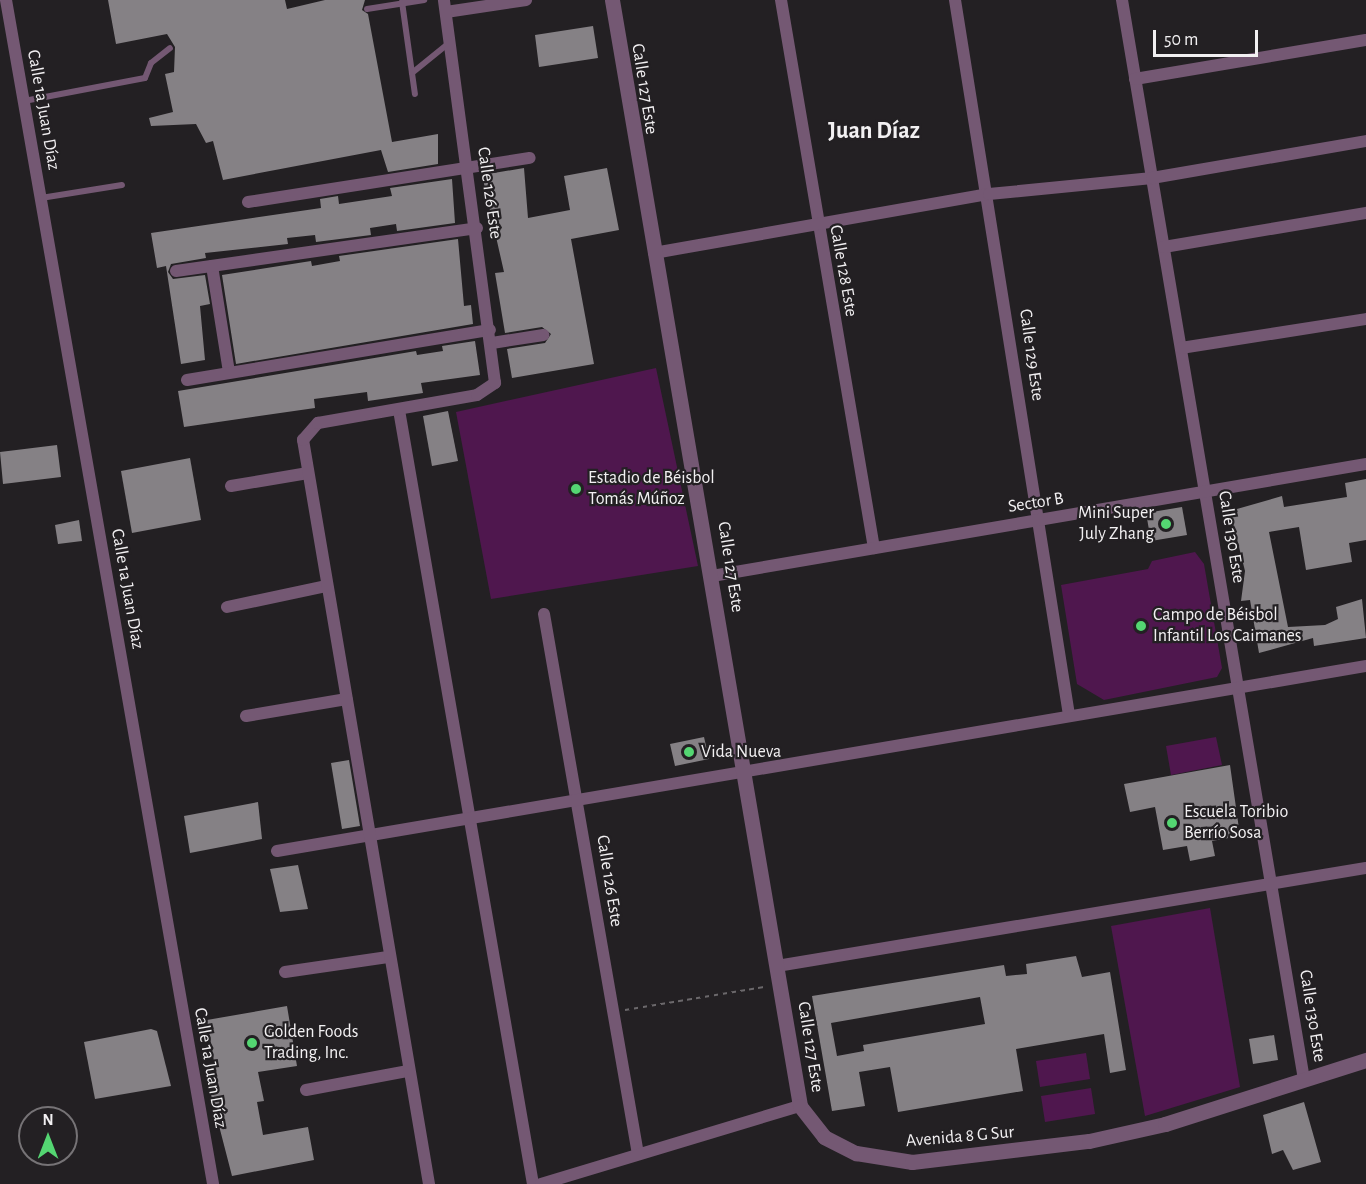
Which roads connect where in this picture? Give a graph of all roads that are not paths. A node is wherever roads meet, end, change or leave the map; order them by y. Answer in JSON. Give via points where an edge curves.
{"nodes":[{"id":1,"x":6,"y":0,"type":"edge"},
{"id":2,"x":424,"y":0,"type":"edge"},
{"id":3,"x":526,"y":0,"type":"edge"},
{"id":4,"x":612,"y":0,"type":"edge"},
{"id":5,"x":781,"y":0,"type":"edge"},
{"id":6,"x":954,"y":0,"type":"edge"},
{"id":7,"x":1122,"y":0,"type":"edge"},
{"id":8,"x":402,"y":2,"type":"junction"},
{"id":9,"x":445,"y":6,"type":"edge"},
{"id":10,"x":367,"y":9,"type":"dead end"},
{"id":11,"x":1366,"y":40,"type":"edge"},
{"id":12,"x":450,"y":42,"type":"junction"},
{"id":13,"x":170,"y":48,"type":"dead end"},
{"id":14,"x":412,"y":73,"type":"junction"},
{"id":15,"x":1135,"y":79,"type":"junction"},
{"id":16,"x":415,"y":94,"type":"dead end"},
{"id":17,"x":23,"y":101,"type":"junction"},
{"id":18,"x":1366,"y":141,"type":"edge"},
{"id":19,"x":530,"y":158,"type":"dead end"},
{"id":20,"x":468,"y":168,"type":"junction"},
{"id":21,"x":1152,"y":178,"type":"junction"},
{"id":22,"x":122,"y":185,"type":"dead end"},
{"id":23,"x":989,"y":194,"type":"junction"},
{"id":24,"x":40,"y":198,"type":"junction"},
{"id":25,"x":248,"y":202,"type":"dead end"},
{"id":26,"x":1366,"y":213,"type":"edge"},
{"id":27,"x":816,"y":224,"type":"junction"},
{"id":28,"x":477,"y":228,"type":"junction"},
{"id":29,"x":1164,"y":247,"type":"junction"},
{"id":30,"x":654,"y":253,"type":"junction"},
{"id":31,"x":212,"y":266,"type":"junction"},
{"id":32,"x":176,"y":271,"type":"dead end"},
{"id":33,"x":1366,"y":319,"type":"edge"},
{"id":34,"x":490,"y":330,"type":"junction"},
{"id":35,"x":543,"y":335,"type":"dead end"},
{"id":36,"x":492,"y":343,"type":"junction"},
{"id":37,"x":1181,"y":348,"type":"junction"},
{"id":38,"x":229,"y":372,"type":"junction"},
{"id":39,"x":187,"y":380,"type":"dead end"},
{"id":40,"x":399,"y":410,"type":"junction"},
{"id":41,"x":1366,"y":464,"type":"edge"},
{"id":42,"x":308,"y":473,"type":"junction"},
{"id":43,"x":231,"y":486,"type":"dead end"},
{"id":44,"x":1205,"y":493,"type":"junction"},
{"id":45,"x":1036,"y":521,"type":"junction"},
{"id":46,"x":874,"y":548,"type":"junction"},
{"id":47,"x":712,"y":576,"type":"junction"},
{"id":48,"x":327,"y":586,"type":"junction"},
{"id":49,"x":227,"y":607,"type":"dead end"},
{"id":50,"x":544,"y":614,"type":"dead end"},
{"id":51,"x":1366,"y":666,"type":"edge"},
{"id":52,"x":1237,"y":687,"type":"junction"},
{"id":53,"x":347,"y":699,"type":"junction"},
{"id":54,"x":1069,"y":715,"type":"junction"},
{"id":55,"x":246,"y":716,"type":"dead end"},
{"id":56,"x":744,"y":772,"type":"junction"},
{"id":57,"x":578,"y":799,"type":"junction"},
{"id":58,"x":471,"y":817,"type":"junction"},
{"id":59,"x":370,"y":836,"type":"junction"},
{"id":60,"x":277,"y":851,"type":"dead end"},
{"id":61,"x":1366,"y":868,"type":"edge"},
{"id":62,"x":1272,"y":883,"type":"junction"},
{"id":63,"x":388,"y":957,"type":"junction"},
{"id":64,"x":777,"y":966,"type":"junction"},
{"id":65,"x":285,"y":972,"type":"dead end"},
{"id":66,"x":1366,"y":1060,"type":"edge"},
{"id":67,"x":408,"y":1071,"type":"junction"},
{"id":68,"x":1304,"y":1080,"type":"junction"},
{"id":69,"x":306,"y":1089,"type":"dead end"},
{"id":70,"x":800,"y":1106,"type":"junction"},
{"id":71,"x":638,"y":1154,"type":"junction"},
{"id":72,"x":213,"y":1184,"type":"edge"},
{"id":73,"x":429,"y":1184,"type":"edge"},
{"id":74,"x":533,"y":1184,"type":"edge"},
{"id":75,"x":541,"y":1184,"type":"edge"}],
"edges":[{"from":1,"to":17,"type":"street","name":"Calle 1a Juan Díaz"},
{"from":2,"to":8,"type":"lane"},
{"from":3,"to":9,"type":"street"},
{"from":4,"to":30,"type":"street","name":"Calle 127 Este"},
{"from":5,"to":27,"type":"street","name":"Calle 128 Este"},
{"from":6,"to":23,"type":"street","name":"Calle 129 Este"},
{"from":7,"to":15,"type":"street","name":"Calle 130 Este"},
{"from":8,"to":10,"type":"lane"},
{"from":8,"to":14,"type":"lane"},
{"from":9,"to":12,"type":"street","name":"Calle 126 Este"},
{"from":11,"to":15,"type":"street"},
{"from":12,"to":14,"type":"lane"},
{"from":12,"to":20,"type":"street","name":"Calle 126 Este"},
{"from":13,"to":17,"type":"lane","via":[[152,63],[146,78]]},
{"from":14,"to":16,"type":"lane"},
{"from":15,"to":21,"type":"street","name":"Calle 130 Este"},
{"from":17,"to":24,"type":"street","name":"Calle 1a Juan Díaz"},
{"from":18,"to":21,"type":"street"},
{"from":19,"to":20,"type":"street"},
{"from":20,"to":25,"type":"street"},
{"from":20,"to":28,"type":"street","name":"Calle 126 Este"},
{"from":21,"to":23,"type":"street"},
{"from":21,"to":29,"type":"street","name":"Calle 130 Este"},
{"from":22,"to":24,"type":"lane"},
{"from":23,"to":27,"type":"street"},
{"from":23,"to":45,"type":"street","name":"Calle 129 Este"},
{"from":24,"to":72,"type":"street","name":"Calle 1a Juan Díaz"},
{"from":26,"to":29,"type":"street"},
{"from":27,"to":30,"type":"street"},
{"from":27,"to":46,"type":"street","name":"Calle 128 Este"},
{"from":28,"to":31,"type":"street"},
{"from":28,"to":34,"type":"street","name":"Calle 126 Este"},
{"from":29,"to":37,"type":"street","name":"Calle 130 Este"},
{"from":30,"to":47,"type":"street","name":"Calle 127 Este"},
{"from":31,"to":32,"type":"street"},
{"from":31,"to":38,"type":"street"},
{"from":33,"to":37,"type":"street"},
{"from":34,"to":36,"type":"street","name":"Calle 126 Este"},
{"from":34,"to":38,"type":"street"},
{"from":35,"to":36,"type":"street"},
{"from":36,"to":40,"type":"street","name":"Calle 126 Este","via":[[495,383],[490,390]]},
{"from":37,"to":44,"type":"street","name":"Calle 130 Este"},
{"from":38,"to":39,"type":"street"},
{"from":40,"to":42,"type":"street","via":[[308,429],[303,440]]},
{"from":40,"to":58,"type":"street"},
{"from":41,"to":44,"type":"street","name":"Sector B"},
{"from":42,"to":43,"type":"street"},
{"from":42,"to":48,"type":"street"},
{"from":44,"to":45,"type":"street","name":"Sector B"},
{"from":44,"to":52,"type":"street","name":"Calle 130 Este"},
{"from":45,"to":46,"type":"street","name":"Sector B"},
{"from":45,"to":54,"type":"street","name":"Calle 129 Este"},
{"from":46,"to":47,"type":"street","name":"Sector B"},
{"from":47,"to":56,"type":"street","name":"Calle 127 Este"},
{"from":48,"to":49,"type":"street"},
{"from":48,"to":53,"type":"street"},
{"from":50,"to":57,"type":"street","name":"Calle 126 Este"},
{"from":51,"to":52,"type":"street"},
{"from":52,"to":54,"type":"street"},
{"from":52,"to":62,"type":"street","name":"Calle 130 Este"},
{"from":53,"to":55,"type":"street"},
{"from":53,"to":59,"type":"street"},
{"from":54,"to":56,"type":"street"},
{"from":56,"to":57,"type":"street"},
{"from":56,"to":64,"type":"street","name":"Calle 127 Este"},
{"from":57,"to":58,"type":"street"},
{"from":57,"to":71,"type":"street","name":"Calle 126 Este"},
{"from":58,"to":59,"type":"street"},
{"from":58,"to":74,"type":"street"},
{"from":59,"to":60,"type":"street"},
{"from":59,"to":63,"type":"street"},
{"from":61,"to":62,"type":"street"},
{"from":62,"to":64,"type":"street"},
{"from":62,"to":68,"type":"street","name":"Calle 130 Este"},
{"from":63,"to":65,"type":"street"},
{"from":63,"to":67,"type":"street"},
{"from":64,"to":70,"type":"street","name":"Calle 127 Este"},
{"from":66,"to":68,"type":"street","name":"Avenida 8 G Sur"},
{"from":67,"to":69,"type":"street"},
{"from":67,"to":73,"type":"street"},
{"from":68,"to":70,"type":"street","name":"Avenida 8 G Sur","via":[[1165,1124],[1089,1141],[912,1162],[856,1153],[824,1137]]},
{"from":70,"to":71,"type":"street"},
{"from":71,"to":75,"type":"street"}]}
